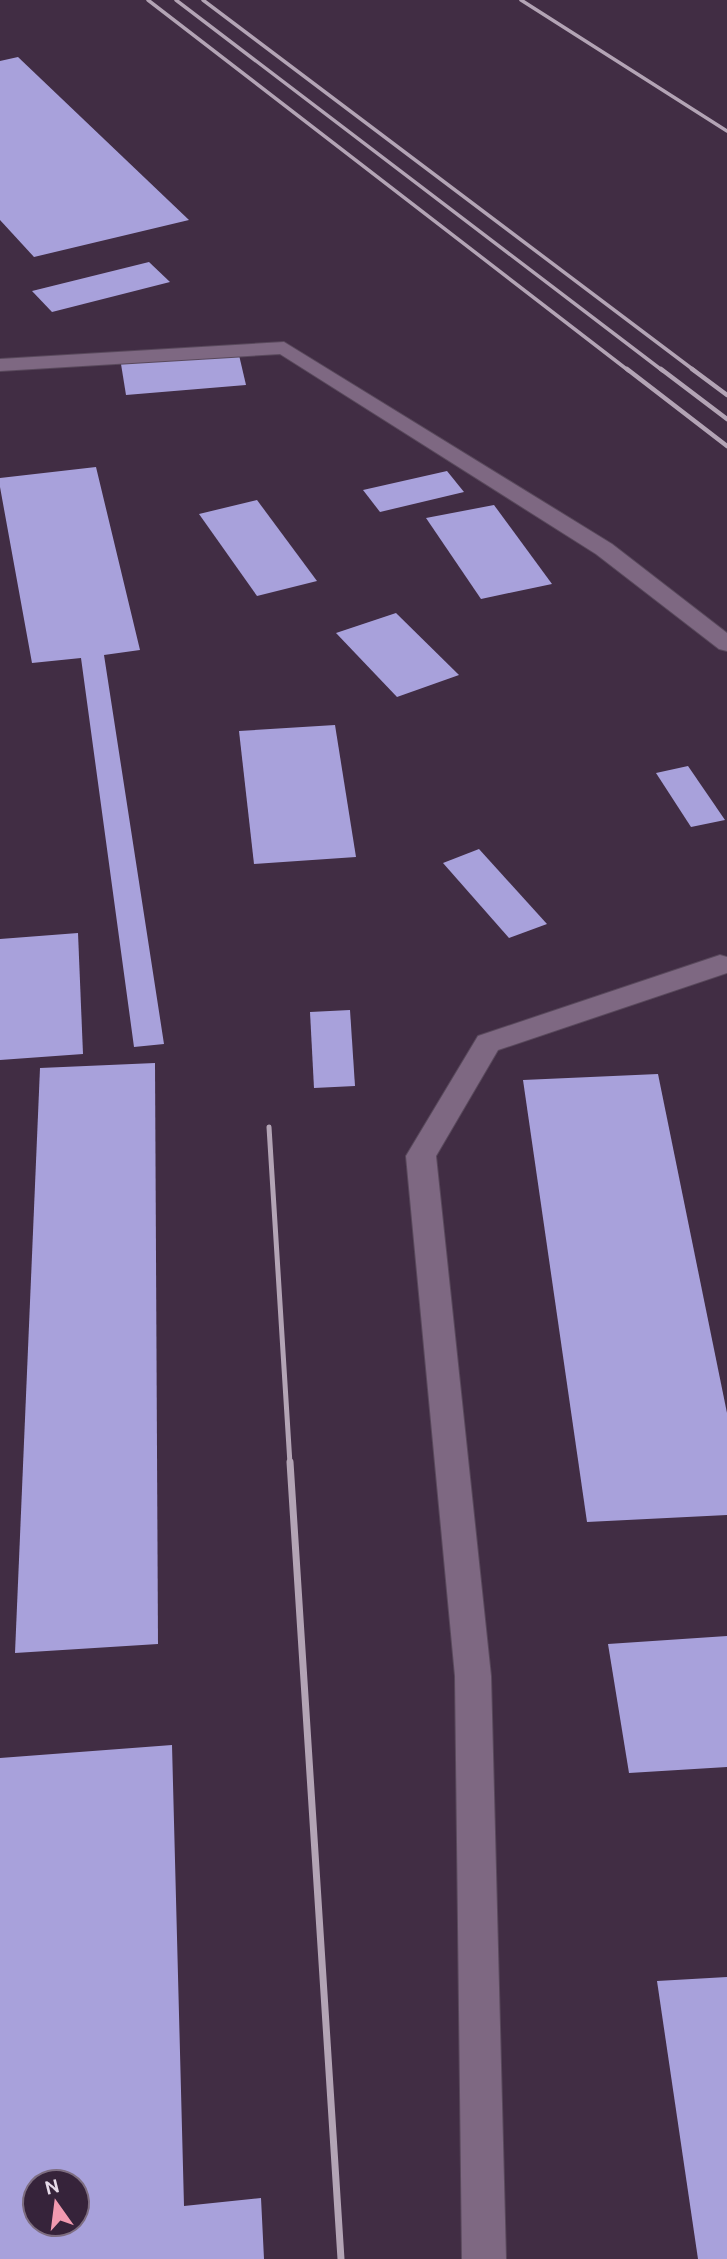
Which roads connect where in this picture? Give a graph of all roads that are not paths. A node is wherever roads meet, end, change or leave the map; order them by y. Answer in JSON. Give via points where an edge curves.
{"nodes":[{"id":1,"x":0,"y":365,"type":"edge"},
{"id":2,"x":727,"y":644,"type":"edge"},
{"id":3,"x":720,"y":965,"type":"dead end"},
{"id":4,"x":484,"y":2259,"type":"edge"}],
"edges":[{"from":1,"to":2,"type":"lane","via":[[284,348],[604,549]]},
{"from":3,"to":4,"type":"lane","via":[[488,1043],[421,1156],[473,1676]]}]}
